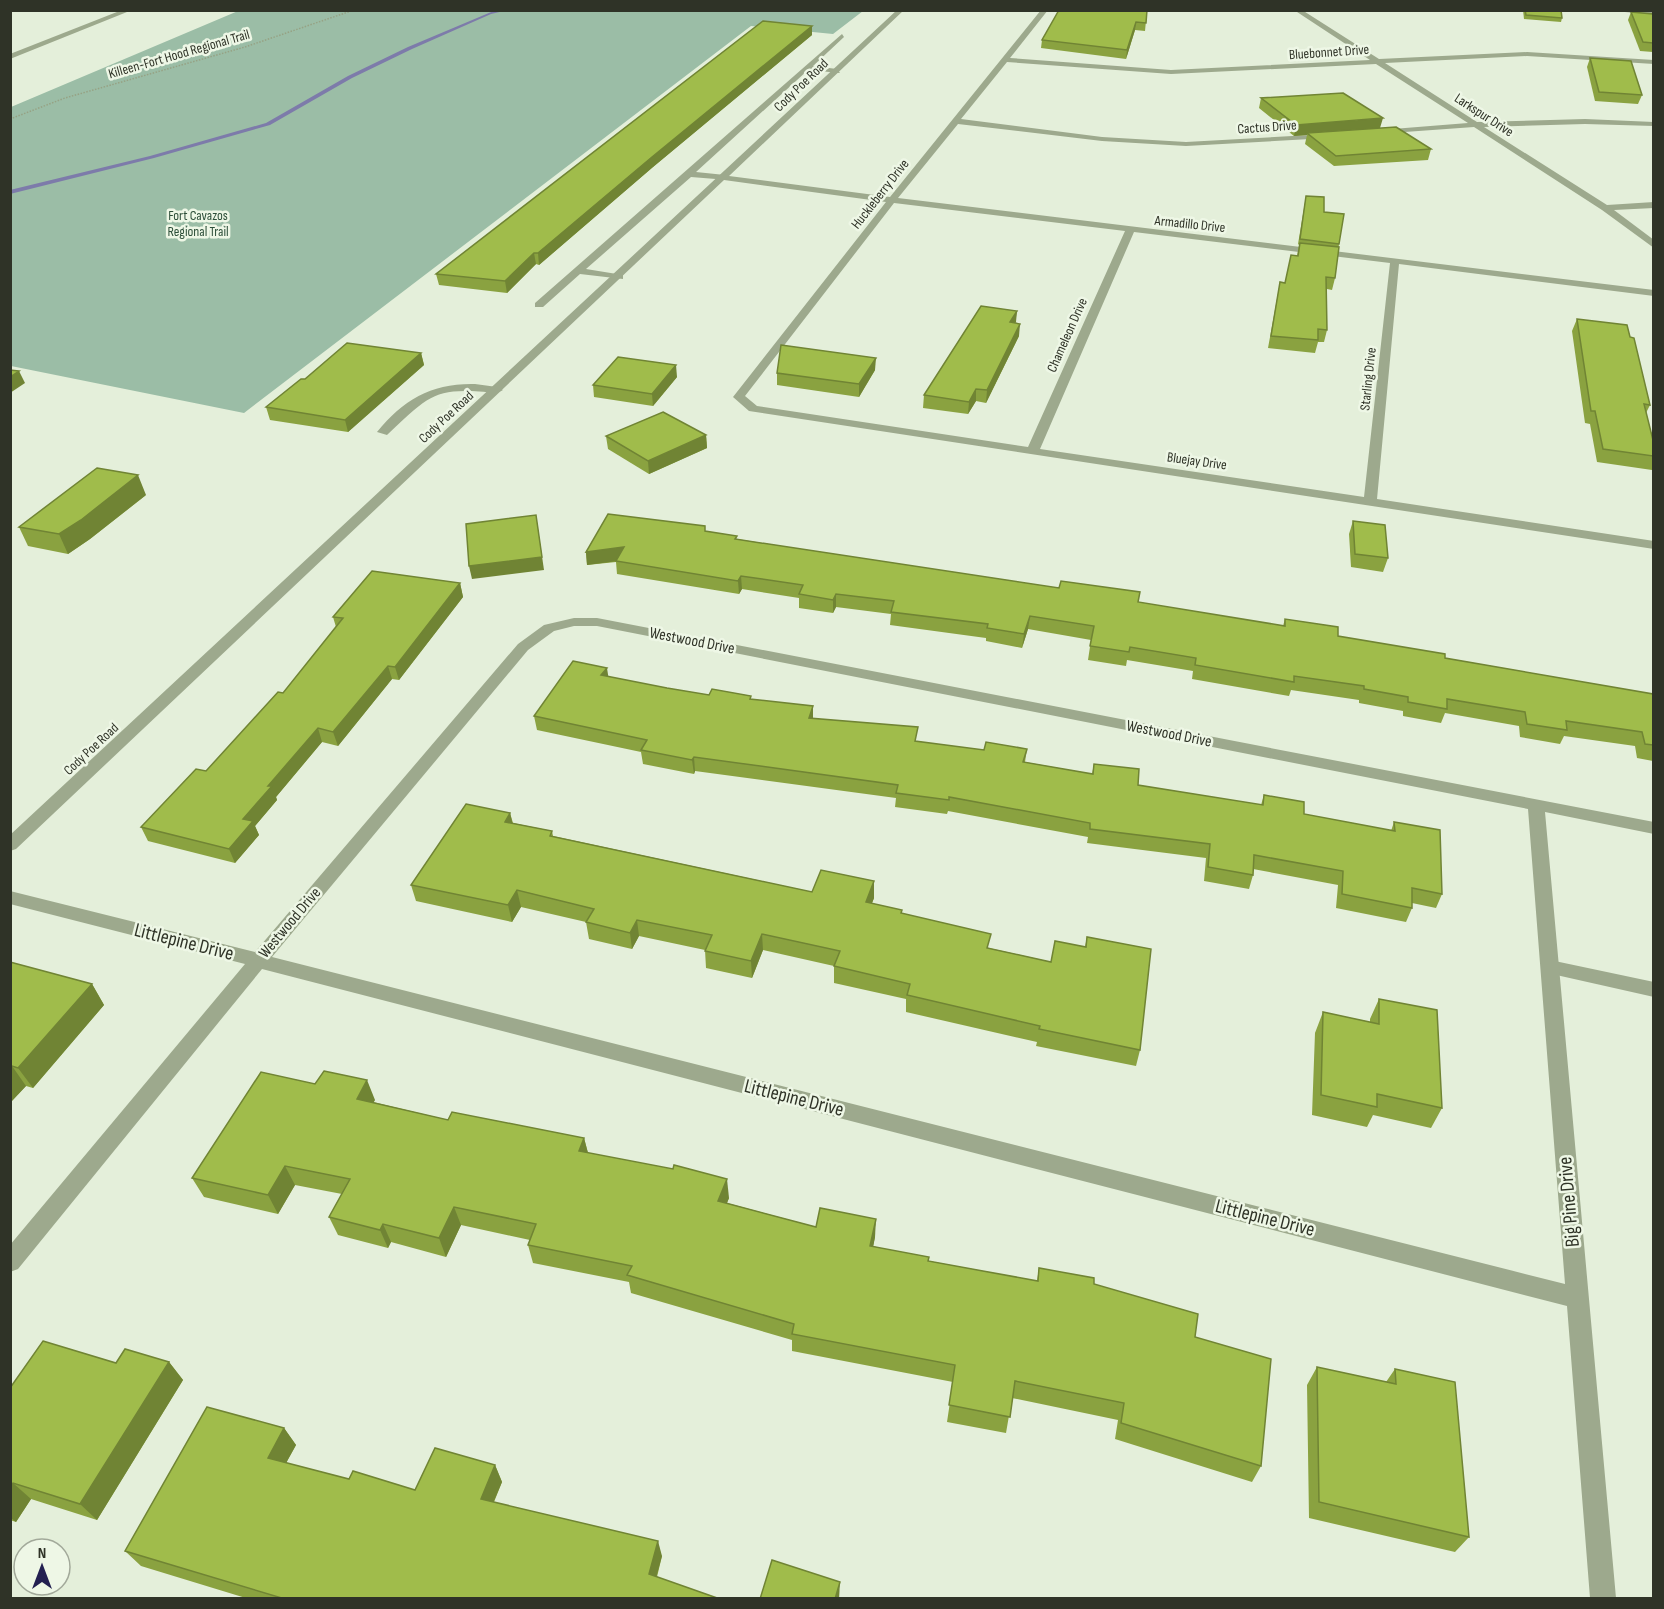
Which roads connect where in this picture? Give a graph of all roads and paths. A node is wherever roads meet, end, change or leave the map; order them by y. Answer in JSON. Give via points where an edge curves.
{"nodes":[{"id":1,"x":129,"y":10,"type":"edge"},
{"id":2,"x":354,"y":10,"type":"edge"},
{"id":3,"x":901,"y":10,"type":"edge"},
{"id":4,"x":1045,"y":10,"type":"edge"},
{"id":5,"x":1298,"y":10,"type":"edge"},
{"id":6,"x":1625,"y":10,"type":"edge"},
{"id":7,"x":1653,"y":13,"type":"edge"},
{"id":8,"x":842,"y":36,"type":"dead end"},
{"id":9,"x":11,"y":57,"type":"edge"},
{"id":10,"x":1005,"y":60,"type":"junction"},
{"id":11,"x":1376,"y":61,"type":"junction"},
{"id":12,"x":1653,"y":62,"type":"edge"},
{"id":13,"x":807,"y":68,"type":"junction"},
{"id":14,"x":837,"y":71,"type":"junction"},
{"id":15,"x":10,"y":119,"type":"edge"},
{"id":16,"x":955,"y":120,"type":"junction"},
{"id":17,"x":1653,"y":124,"type":"edge"},
{"id":18,"x":1473,"y":125,"type":"junction"},
{"id":19,"x":1370,"y":133,"type":"edge"},
{"id":20,"x":1336,"y":136,"type":"edge"},
{"id":21,"x":689,"y":174,"type":"junction"},
{"id":22,"x":724,"y":178,"type":"junction"},
{"id":23,"x":891,"y":201,"type":"junction"},
{"id":24,"x":1653,"y":205,"type":"edge"},
{"id":25,"x":1605,"y":208,"type":"junction"},
{"id":26,"x":1130,"y":231,"type":"junction"},
{"id":27,"x":1653,"y":245,"type":"edge"},
{"id":28,"x":1395,"y":260,"type":"junction"},
{"id":29,"x":578,"y":271,"type":"junction"},
{"id":30,"x":619,"y":277,"type":"junction"},
{"id":31,"x":1653,"y":293,"type":"edge"},
{"id":32,"x":539,"y":305,"type":"dead end"},
{"id":33,"x":497,"y":390,"type":"junction"},
{"id":34,"x":740,"y":398,"type":"joint"},
{"id":35,"x":383,"y":432,"type":"dead end"},
{"id":36,"x":1032,"y":452,"type":"junction"},
{"id":37,"x":1370,"y":501,"type":"junction"},
{"id":38,"x":1653,"y":546,"type":"edge"},
{"id":39,"x":1536,"y":806,"type":"junction"},
{"id":40,"x":1653,"y":828,"type":"edge"},
{"id":41,"x":10,"y":844,"type":"edge"},
{"id":42,"x":10,"y":897,"type":"edge"},
{"id":43,"x":258,"y":961,"type":"junction"},
{"id":44,"x":1550,"y":967,"type":"junction"},
{"id":45,"x":1653,"y":990,"type":"edge"},
{"id":46,"x":10,"y":1262,"type":"edge"},
{"id":47,"x":1577,"y":1298,"type":"junction"},
{"id":48,"x":1603,"y":1599,"type":"edge"}],
"edges":[{"from":1,"to":9,"type":"street"},
{"from":2,"to":15,"type":"path","name":"Killeen-Fort Hood Regional Trail","via":[[225,53],[65,98]]},
{"from":3,"to":14,"type":"street","name":"Cody Poe Road"},
{"from":4,"to":10,"type":"street","name":"Huckleberry Drive"},
{"from":5,"to":11,"type":"street","name":"Larkspur Drive"},
{"from":6,"to":7,"type":"street"},
{"from":8,"to":13,"type":"street"},
{"from":10,"to":11,"type":"street","name":"Bluebonnet Drive","via":[[1171,72]]},
{"from":10,"to":16,"type":"street","name":"Huckleberry Drive"},
{"from":11,"to":12,"type":"street","name":"Bluebonnet Drive","via":[[1527,54]]},
{"from":11,"to":18,"type":"street","name":"Larkspur Drive"},
{"from":13,"to":14,"type":"street"},
{"from":13,"to":21,"type":"street"},
{"from":14,"to":22,"type":"street","name":"Cody Poe Road"},
{"from":16,"to":20,"type":"street","name":"Cactus Drive","via":[[1102,139],[1186,144]]},
{"from":16,"to":23,"type":"street","name":"Huckleberry Drive"},
{"from":17,"to":18,"type":"street","via":[[1564,121]]},
{"from":18,"to":19,"type":"street"},
{"from":18,"to":25,"type":"street","name":"Larkspur Drive"},
{"from":21,"to":22,"type":"street","name":"Armadillo Drive"},
{"from":21,"to":29,"type":"street"},
{"from":22,"to":23,"type":"street","name":"Armadillo Drive"},
{"from":22,"to":30,"type":"street","name":"Cody Poe Road"},
{"from":23,"to":26,"type":"street","name":"Armadillo Drive"},
{"from":23,"to":34,"type":"street","name":"Huckleberry Drive"},
{"from":24,"to":25,"type":"street"},
{"from":25,"to":27,"type":"street","name":"Larkspur Drive"},
{"from":26,"to":28,"type":"street","name":"Armadillo Drive"},
{"from":26,"to":36,"type":"street","name":"Chameleon Drive"},
{"from":28,"to":31,"type":"street","name":"Armadillo Drive"},
{"from":28,"to":37,"type":"street","name":"Starling Drive"},
{"from":29,"to":30,"type":"street"},
{"from":29,"to":32,"type":"street"},
{"from":30,"to":33,"type":"street","name":"Cody Poe Road"},
{"from":33,"to":35,"type":"street","via":[[451,386],[434,389]]},
{"from":33,"to":41,"type":"street","name":"Cody Poe Road"},
{"from":34,"to":36,"type":"street","name":"Bluejay Drive","via":[[753,410]]},
{"from":36,"to":37,"type":"street","name":"Bluejay Drive"},
{"from":37,"to":38,"type":"street","name":"Bluejay Drive"},
{"from":39,"to":40,"type":"street","name":"Westwood Drive"},
{"from":39,"to":43,"type":"street","name":"Westwood Drive","via":[[597,622],[572,621],[547,628],[523,647]]},
{"from":39,"to":44,"type":"street","name":"Big Pine Drive"},
{"from":42,"to":43,"type":"street","name":"Littlepine Drive"},
{"from":43,"to":46,"type":"street","name":"Westwood Drive"},
{"from":43,"to":47,"type":"street","name":"Littlepine Drive"},
{"from":44,"to":45,"type":"street"},
{"from":44,"to":47,"type":"street","name":"Big Pine Drive"},
{"from":47,"to":48,"type":"street","name":"Big Pine Drive"}]}
